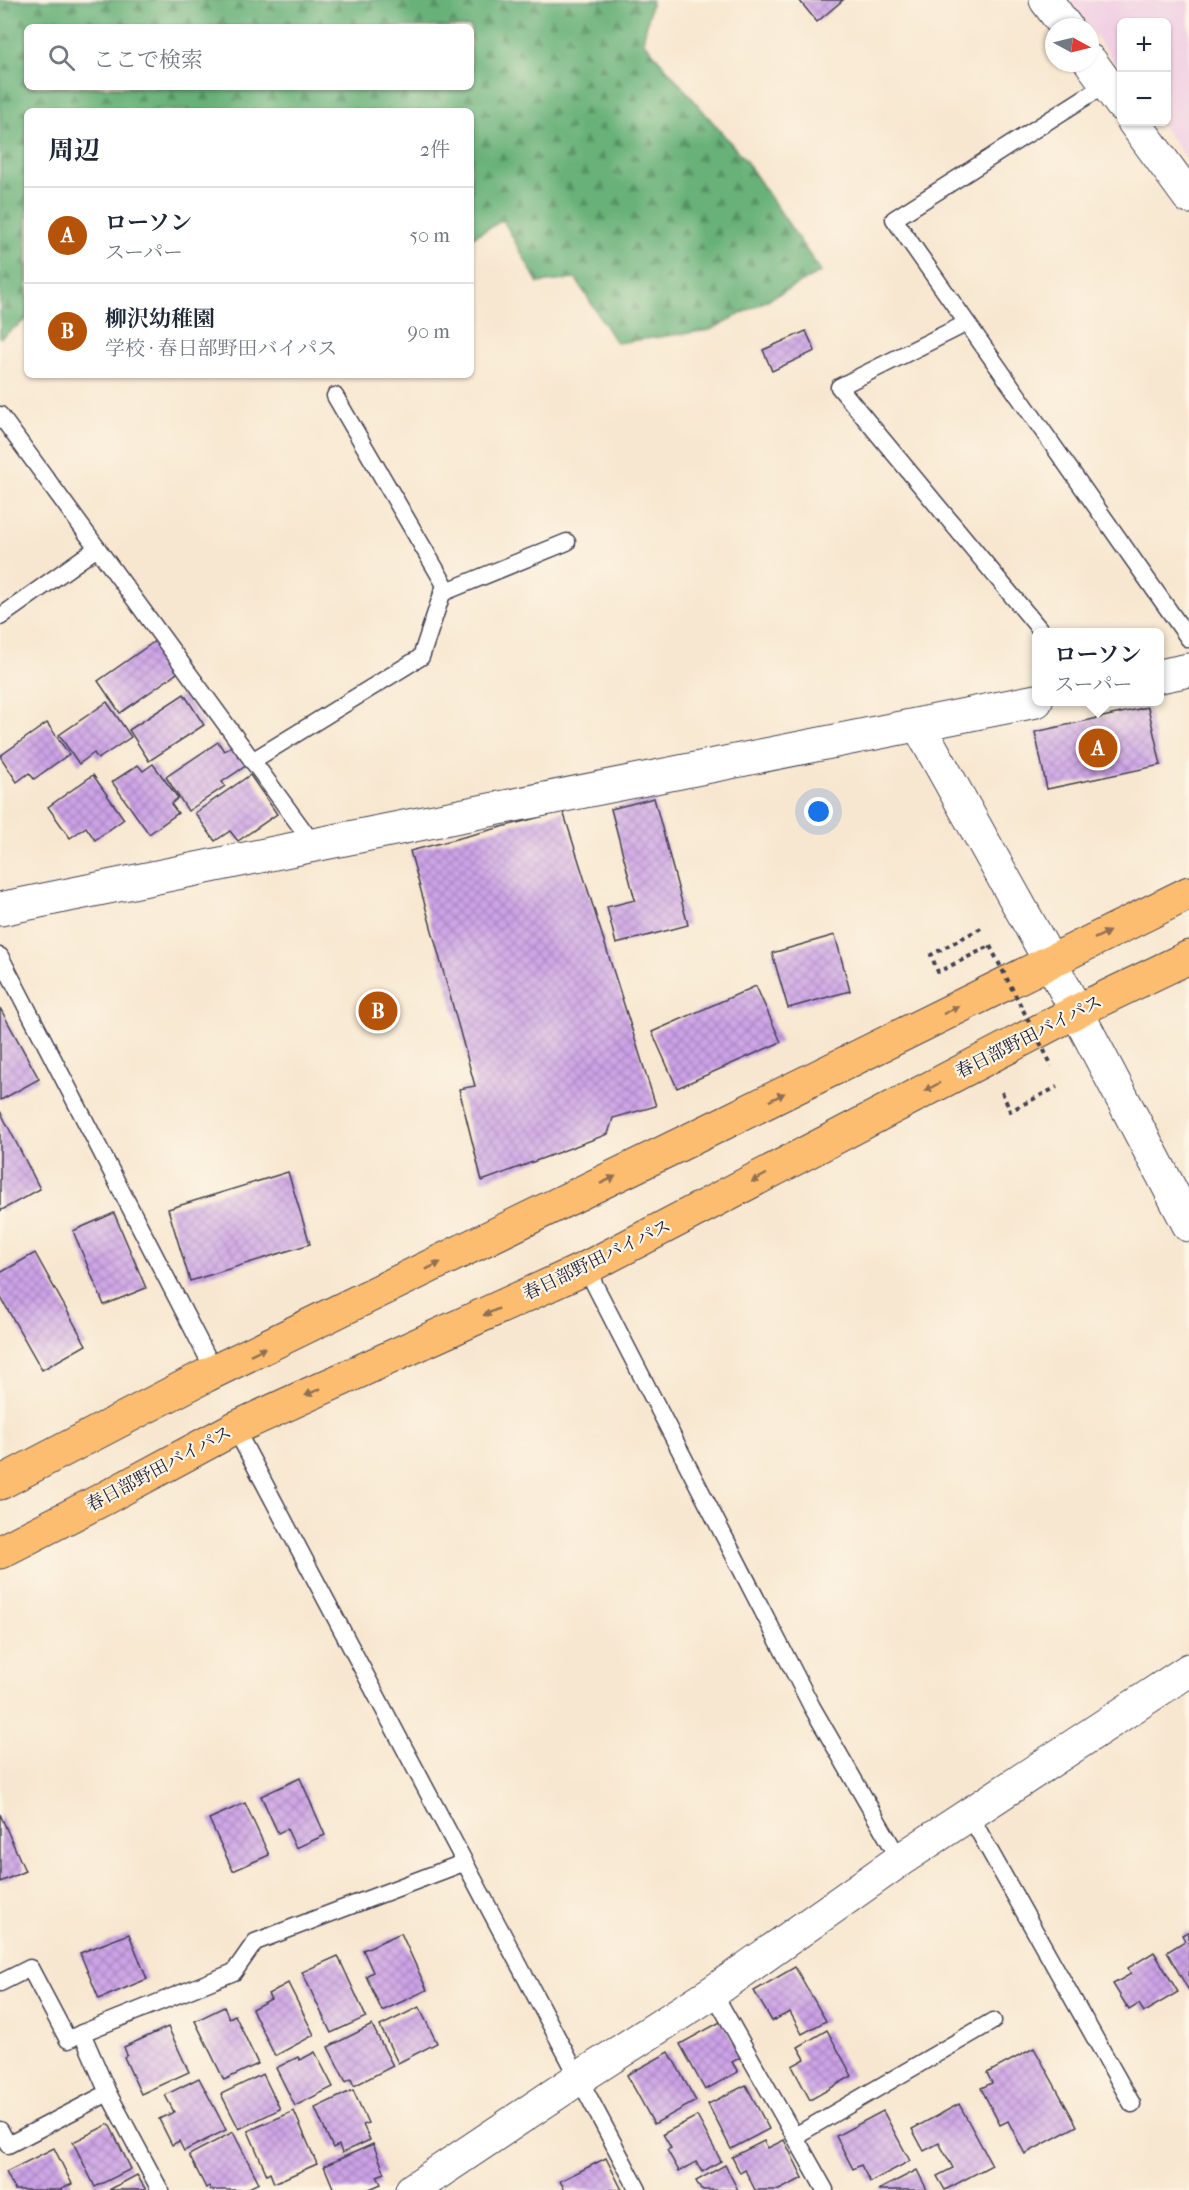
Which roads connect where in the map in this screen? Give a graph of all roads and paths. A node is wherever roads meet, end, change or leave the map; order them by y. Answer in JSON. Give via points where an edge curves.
{"nodes":[{"id":1,"x":1046,"y":0,"type":"edge"},
{"id":2,"x":1059,"y":18,"type":"edge"},
{"id":3,"x":1106,"y":83,"type":"edge"},
{"id":4,"x":1137,"y":126,"type":"edge"},
{"id":5,"x":1189,"y":197,"type":"edge"},
{"id":6,"x":967,"y":323,"type":"junction"},
{"id":7,"x":336,"y":396,"type":"dead end"},
{"id":8,"x":0,"y":415,"type":"edge"},
{"id":9,"x":567,"y":542,"type":"dead end"},
{"id":10,"x":97,"y":548,"type":"junction"},
{"id":11,"x":442,"y":593,"type":"junction"},
{"id":12,"x":0,"y":617,"type":"edge"},
{"id":13,"x":1038,"y":628,"type":"edge"},
{"id":14,"x":1189,"y":639,"type":"edge"},
{"id":15,"x":1189,"y":670,"type":"edge"},
{"id":16,"x":1164,"y":675,"type":"edge"},
{"id":17,"x":1032,"y":702,"type":"edge"},
{"id":18,"x":919,"y":726,"type":"junction"},
{"id":19,"x":252,"y":761,"type":"junction"},
{"id":20,"x":314,"y":845,"type":"junction"},
{"id":21,"x":1189,"y":893,"type":"edge"},
{"id":22,"x":0,"y":909,"type":"edge"},
{"id":23,"x":981,"y":928,"type":"dead end"},
{"id":24,"x":0,"y":956,"type":"edge"},
{"id":25,"x":1189,"y":957,"type":"edge"},
{"id":26,"x":1050,"y":961,"type":"junction"},
{"id":27,"x":1077,"y":1011,"type":"junction"},
{"id":28,"x":1042,"y":1072,"type":"dead end"},
{"id":29,"x":1057,"y":1087,"type":"dead end"},
{"id":30,"x":1011,"y":1088,"type":"dead end"},
{"id":31,"x":1189,"y":1225,"type":"edge"},
{"id":32,"x":586,"y":1268,"type":"junction"},
{"id":33,"x":210,"y":1374,"type":"junction"},
{"id":34,"x":235,"y":1428,"type":"junction"},
{"id":35,"x":0,"y":1465,"type":"edge"},
{"id":36,"x":0,"y":1483,"type":"edge"},
{"id":37,"x":106,"y":1497,"type":"junction"},
{"id":38,"x":0,"y":1552,"type":"edge"},
{"id":39,"x":0,"y":1572,"type":"edge"},
{"id":40,"x":1189,"y":1670,"type":"edge"},
{"id":41,"x":969,"y":1814,"type":"junction"},
{"id":42,"x":900,"y":1860,"type":"junction"},
{"id":43,"x":463,"y":1863,"type":"junction"},
{"id":44,"x":0,"y":1983,"type":"edge"},
{"id":45,"x":713,"y":1992,"type":"junction"},
{"id":46,"x":993,"y":2021,"type":"dead end"},
{"id":47,"x":82,"y":2033,"type":"junction"},
{"id":48,"x":579,"y":2078,"type":"junction"},
{"id":49,"x":108,"y":2093,"type":"junction"},
{"id":50,"x":1132,"y":2104,"type":"dead end"},
{"id":51,"x":0,"y":2130,"type":"edge"},
{"id":52,"x":795,"y":2136,"type":"junction"},
{"id":53,"x":160,"y":2190,"type":"edge"},
{"id":54,"x":412,"y":2190,"type":"edge"},
{"id":55,"x":638,"y":2190,"type":"edge"},
{"id":56,"x":825,"y":2190,"type":"edge"}],
"edges":[{"from":1,"to":2,"type":"street"},
{"from":3,"to":6,"type":"lane","via":[[894,219]]},
{"from":4,"to":5,"type":"street"},
{"from":6,"to":13,"type":"lane","via":[[839,387]]},
{"from":6,"to":14,"type":"lane"},
{"from":7,"to":11,"type":"lane","via":[[445,585]]},
{"from":8,"to":10,"type":"lane"},
{"from":9,"to":11,"type":"lane"},
{"from":10,"to":12,"type":"lane"},
{"from":10,"to":19,"type":"lane"},
{"from":11,"to":19,"type":"lane","via":[[421,657]]},
{"from":15,"to":16,"type":"street"},
{"from":17,"to":18,"type":"street"},
{"from":18,"to":20,"type":"street"},
{"from":18,"to":26,"type":"street"},
{"from":19,"to":20,"type":"lane"},
{"from":20,"to":22,"type":"street"},
{"from":26,"to":21,"type":"highway","one_way":true},
{"from":23,"to":28,"type":"path","bridge":true,"via":[[931,955],[938,972],[990,946],[1052,1066]]},
{"from":24,"to":33,"type":"lane"},
{"from":25,"to":27,"type":"highway","name":"春日部野田バイパス"},
{"from":26,"to":27,"type":"street"},
{"from":33,"to":26,"type":"highway","one_way":true},
{"from":27,"to":31,"type":"street"},
{"from":27,"to":32,"type":"highway","name":"春日部野田バイパス","one_way":true},
{"from":29,"to":30,"type":"path","via":[[1010,1111],[1001,1093]]},
{"from":32,"to":34,"type":"highway","name":"春日部野田バイパス","one_way":true},
{"from":32,"to":42,"type":"lane","via":[[812,1707]]},
{"from":33,"to":35,"type":"highway"},
{"from":33,"to":36,"type":"highway"},
{"from":34,"to":37,"type":"highway","name":"春日部野田バイパス"},
{"from":34,"to":43,"type":"lane"},
{"from":37,"to":38,"type":"highway","name":"春日部野田バイパス"},
{"from":37,"to":39,"type":"highway"},
{"from":40,"to":41,"type":"street"},
{"from":41,"to":42,"type":"street"},
{"from":41,"to":50,"type":"lane"},
{"from":42,"to":45,"type":"street"},
{"from":43,"to":47,"type":"lane","via":[[255,1942],[234,1972]]},
{"from":43,"to":48,"type":"lane"},
{"from":44,"to":47,"type":"lane","via":[[30,1968],[68,2040]]},
{"from":45,"to":48,"type":"street"},
{"from":45,"to":52,"type":"lane"},
{"from":46,"to":52,"type":"lane"},
{"from":47,"to":49,"type":"lane"},
{"from":48,"to":54,"type":"street"},
{"from":48,"to":55,"type":"lane"},
{"from":49,"to":51,"type":"lane","via":[[8,2145]]},
{"from":49,"to":53,"type":"lane"},
{"from":52,"to":56,"type":"lane"}]}
